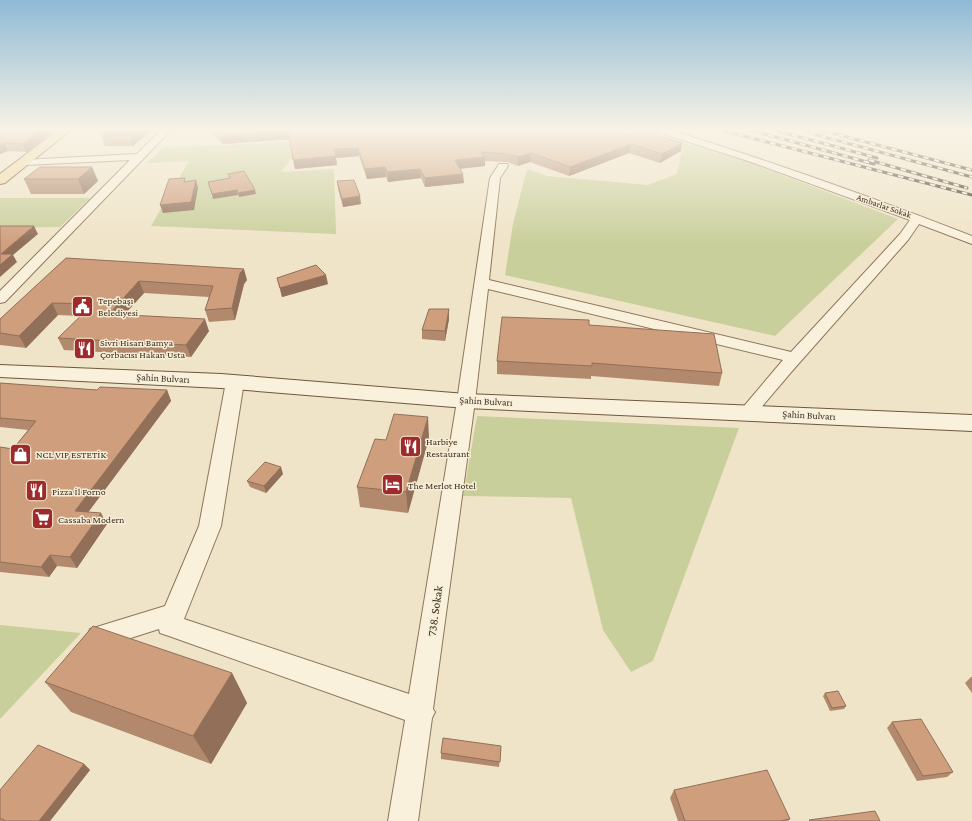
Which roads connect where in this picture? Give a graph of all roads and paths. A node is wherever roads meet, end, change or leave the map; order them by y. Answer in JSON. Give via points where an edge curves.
{"nodes":[{"id":1,"x":18,"y":167,"type":"edge"},
{"id":2,"x":129,"y":167,"type":"edge"},
{"id":3,"x":502,"y":167,"type":"edge"},
{"id":4,"x":776,"y":167,"type":"edge"},
{"id":5,"x":0,"y":180,"type":"edge"},
{"id":6,"x":917,"y":218,"type":"junction"},
{"id":7,"x":972,"y":240,"type":"edge"},
{"id":8,"x":482,"y":282,"type":"junction"},
{"id":9,"x":0,"y":299,"type":"edge"},
{"id":10,"x":794,"y":358,"type":"junction"},
{"id":11,"x":0,"y":370,"type":"edge"},
{"id":12,"x":234,"y":382,"type":"junction"},
{"id":13,"x":466,"y":401,"type":"junction"},
{"id":14,"x":748,"y":412,"type":"junction"},
{"id":15,"x":972,"y":423,"type":"edge"},
{"id":16,"x":174,"y":614,"type":"junction"},
{"id":17,"x":99,"y":638,"type":"edge"},
{"id":18,"x":420,"y":712,"type":"junction"},
{"id":19,"x":403,"y":821,"type":"edge"}],
"edges":[{"from":1,"to":5,"type":"main road"},
{"from":2,"to":9,"type":"street"},
{"from":3,"to":8,"type":"street","name":"738. Sokak","via":[[495,178]]},
{"from":4,"to":6,"type":"street","name":"Ambarlar Sokak"},
{"from":6,"to":7,"type":"street","name":"Ambarlar Sokak"},
{"from":6,"to":10,"type":"street","via":[[904,237]]},
{"from":8,"to":10,"type":"street"},
{"from":8,"to":13,"type":"street","name":"738. Sokak"},
{"from":10,"to":14,"type":"street"},
{"from":11,"to":12,"type":"street","name":"Şahin Bulvarı"},
{"from":12,"to":13,"type":"street","name":"Şahin Bulvarı"},
{"from":12,"to":16,"type":"street","via":[[210,526]]},
{"from":13,"to":14,"type":"street","name":"Şahin Bulvarı"},
{"from":13,"to":18,"type":"street","name":"738. Sokak"},
{"from":14,"to":15,"type":"street","name":"Şahin Bulvarı"},
{"from":16,"to":17,"type":"street"},
{"from":16,"to":18,"type":"street","via":[[169,625]]},
{"from":18,"to":19,"type":"street","name":"738. Sokak"}]}
